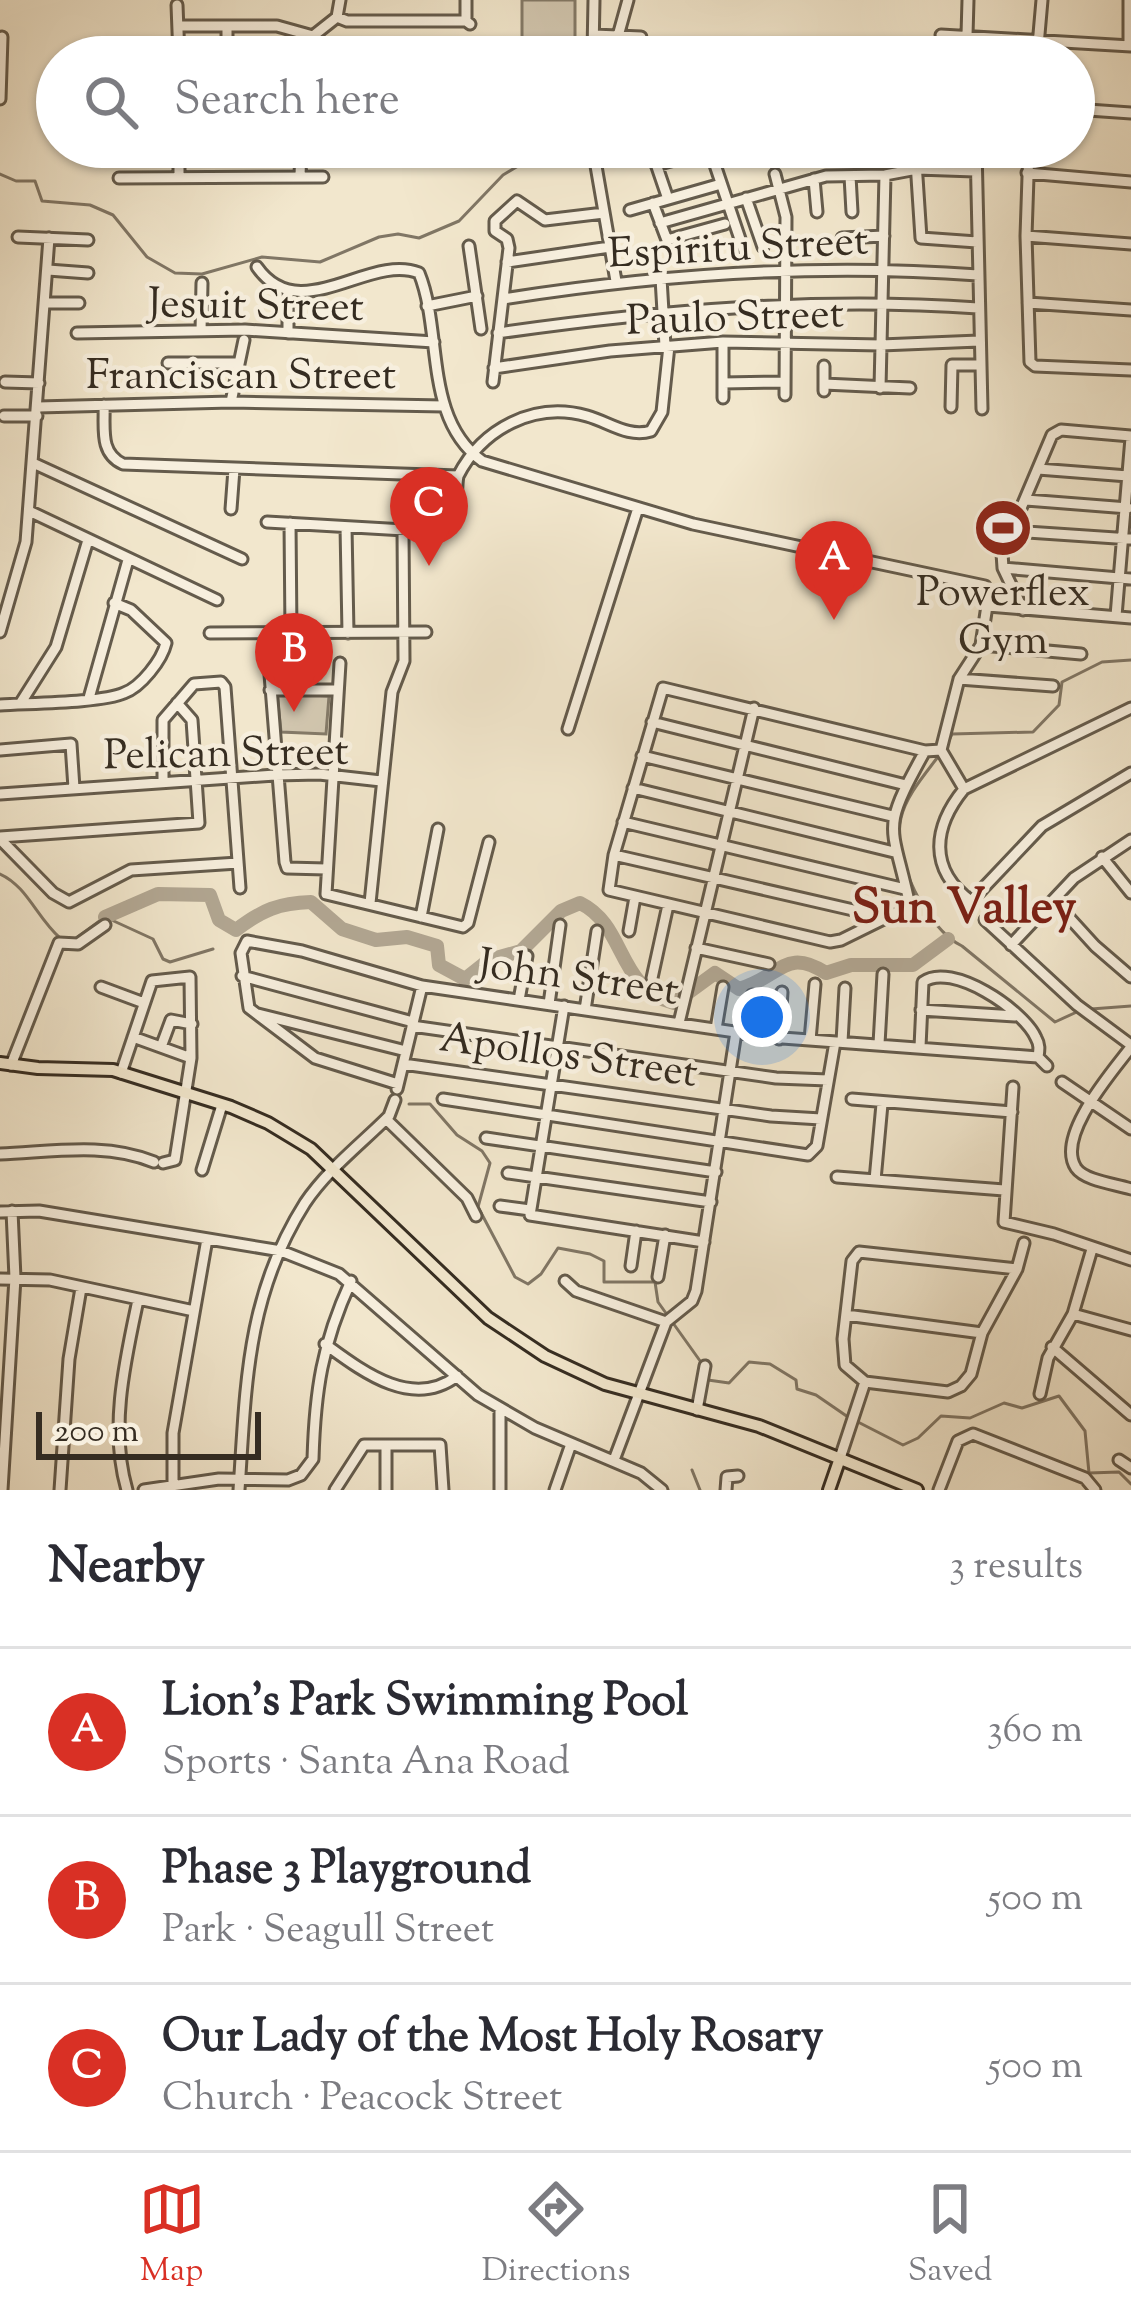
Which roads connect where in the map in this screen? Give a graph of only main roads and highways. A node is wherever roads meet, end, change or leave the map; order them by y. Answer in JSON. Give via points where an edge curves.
{"nodes":[{"id":1,"x":6,"y":1064,"type":"edge"},
{"id":2,"x":839,"y":1461,"type":"junction"},
{"id":3,"x":829,"y":1490,"type":"edge"},
{"id":4,"x":917,"y":1490,"type":"edge"}],
"edges":[{"from":1,"to":2,"type":"main road","via":[[121,1073],[287,1133],[502,1329],[544,1357],[759,1426]]},
{"from":2,"to":3,"type":"main road"},
{"from":2,"to":4,"type":"main road"}]}
